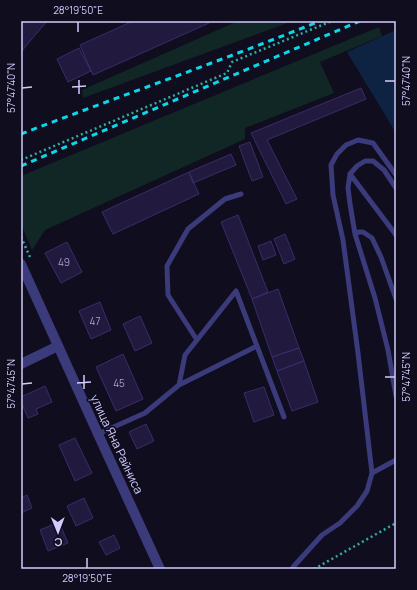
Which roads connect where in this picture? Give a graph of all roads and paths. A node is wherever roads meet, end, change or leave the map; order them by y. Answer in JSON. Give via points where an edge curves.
{"nodes":[{"id":1,"x":332,"y":21,"type":"edge"},
{"id":2,"x":21,"y":160,"type":"edge"},
{"id":3,"x":350,"y":174,"type":"junction"},
{"id":4,"x":396,"y":175,"type":"edge"},
{"id":5,"x":396,"y":188,"type":"edge"},
{"id":6,"x":241,"y":194,"type":"dead end"},
{"id":7,"x":355,"y":234,"type":"junction"},
{"id":8,"x":396,"y":235,"type":"edge"},
{"id":9,"x":21,"y":264,"type":"edge"},
{"id":10,"x":396,"y":299,"type":"edge"},
{"id":11,"x":197,"y":340,"type":"junction"},
{"id":12,"x":58,"y":346,"type":"junction"},
{"id":13,"x":257,"y":346,"type":"junction"},
{"id":14,"x":21,"y":364,"type":"edge"},
{"id":15,"x":179,"y":385,"type":"junction"},
{"id":16,"x":396,"y":396,"type":"edge"},
{"id":17,"x":284,"y":417,"type":"dead end"},
{"id":18,"x":98,"y":434,"type":"junction"},
{"id":19,"x":396,"y":460,"type":"edge"},
{"id":20,"x":372,"y":474,"type":"junction"},
{"id":21,"x":396,"y":523,"type":"edge"},
{"id":22,"x":160,"y":569,"type":"edge"},
{"id":23,"x":292,"y":569,"type":"edge"},
{"id":24,"x":314,"y":569,"type":"edge"}],
"edges":[{"from":1,"to":2,"type":"path","via":[[232,62],[227,73]]},
{"from":3,"to":5,"type":"lane","via":[[356,166],[365,161],[373,161],[384,170]]},
{"from":3,"to":7,"type":"lane","via":[[348,188]]},
{"from":3,"to":8,"type":"lane"},
{"from":4,"to":20,"type":"lane","via":[[373,143],[358,140],[346,145],[331,165],[333,195],[343,240],[358,353]]},
{"from":6,"to":11,"type":"lane","via":[[225,199],[188,229],[167,266],[168,295]]},
{"from":7,"to":10,"type":"lane","via":[[364,232],[372,238]]},
{"from":7,"to":16,"type":"lane","via":[[375,298]]},
{"from":9,"to":12,"type":"street","name":"улица Яна Райниса"},
{"from":11,"to":13,"type":"lane","via":[[236,291]]},
{"from":11,"to":15,"type":"lane","via":[[185,355]]},
{"from":12,"to":14,"type":"street"},
{"from":12,"to":18,"type":"street","name":"улица Яна Райниса"},
{"from":13,"to":15,"type":"lane"},
{"from":13,"to":17,"type":"lane"},
{"from":15,"to":18,"type":"lane","via":[[145,413]]},
{"from":18,"to":22,"type":"street","name":"улица Яна Райниса"},
{"from":19,"to":20,"type":"lane"},
{"from":20,"to":23,"type":"lane","via":[[367,491],[357,506],[322,536]]},
{"from":21,"to":24,"type":"path"}]}
